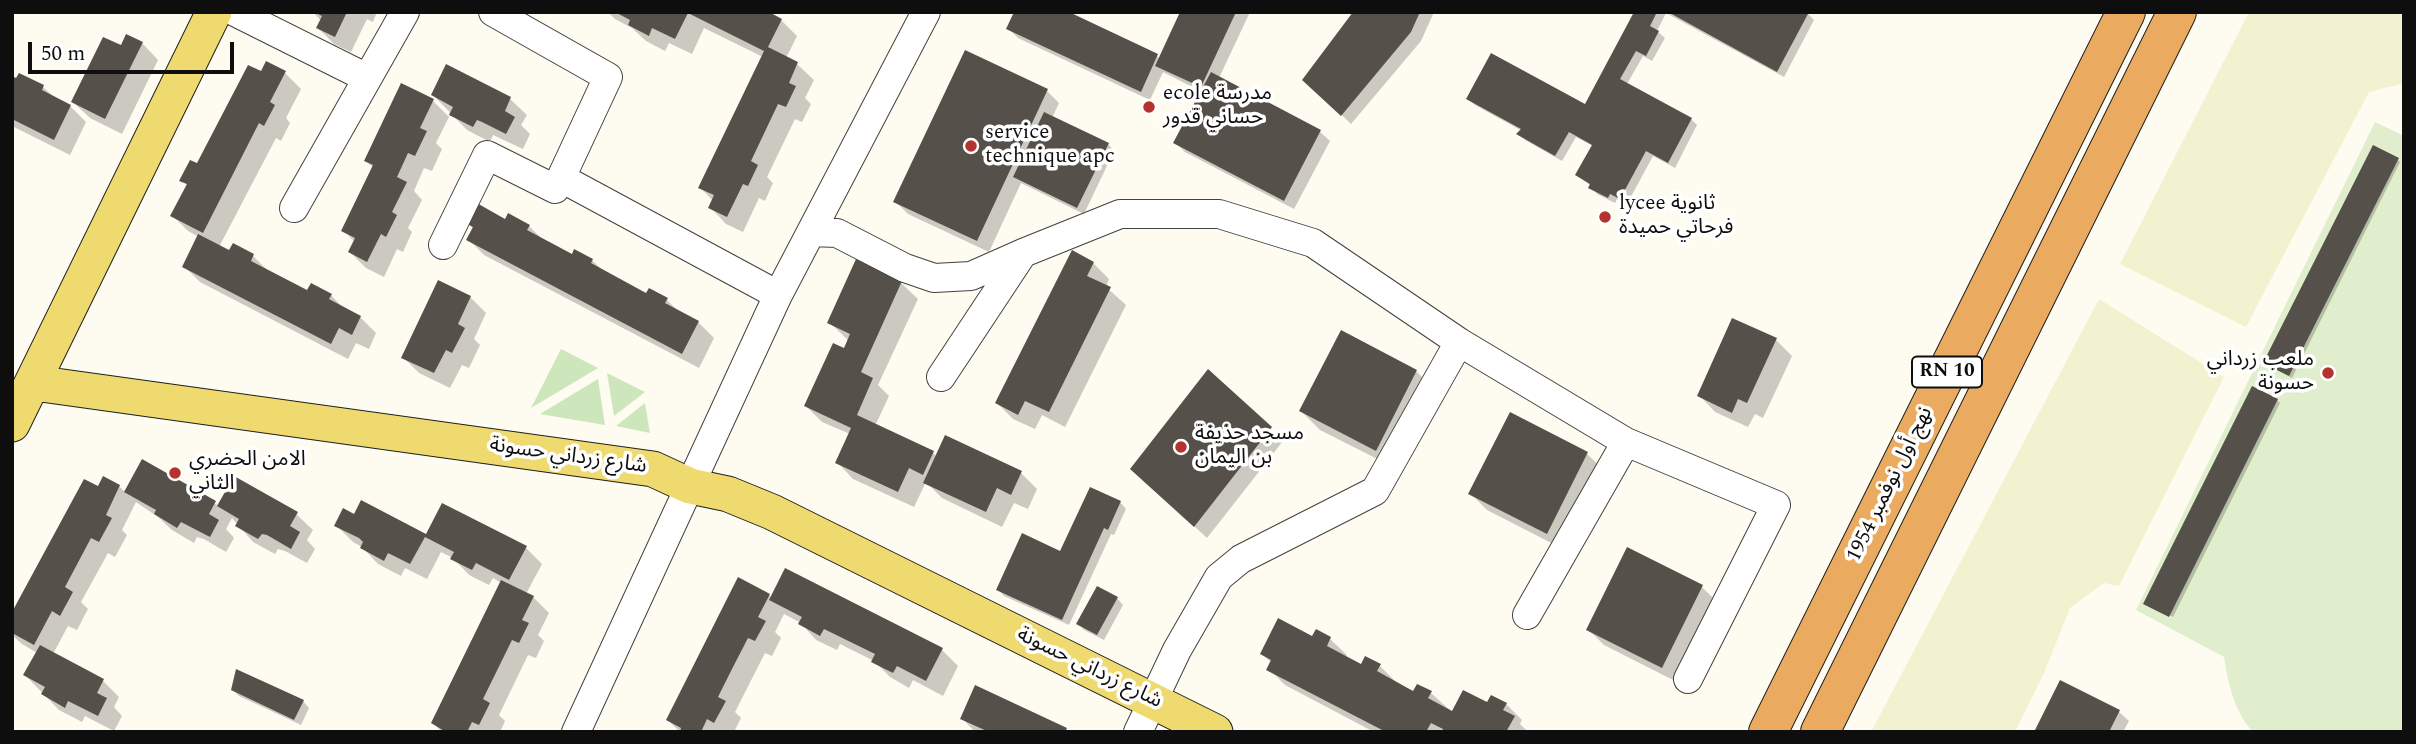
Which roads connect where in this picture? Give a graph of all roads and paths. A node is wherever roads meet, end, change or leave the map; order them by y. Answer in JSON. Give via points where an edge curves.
{"nodes":[{"id":1,"x":214,"y":12,"type":"edge"},
{"id":2,"x":235,"y":12,"type":"edge"},
{"id":3,"x":405,"y":12,"type":"edge"},
{"id":4,"x":493,"y":12,"type":"edge"},
{"id":5,"x":926,"y":12,"type":"edge"},
{"id":6,"x":2126,"y":12,"type":"edge"},
{"id":7,"x":2177,"y":12,"type":"edge"},
{"id":8,"x":367,"y":78,"type":"junction"},
{"id":9,"x":561,"y":178,"type":"junction"},
{"id":10,"x":294,"y":208,"type":"dead end"},
{"id":11,"x":811,"y":232,"type":"junction"},
{"id":12,"x":443,"y":246,"type":"dead end"},
{"id":13,"x":1023,"y":253,"type":"junction"},
{"id":14,"x":778,"y":295,"type":"junction"},
{"id":15,"x":1458,"y":342,"type":"junction"},
{"id":16,"x":941,"y":377,"type":"dead end"},
{"id":17,"x":23,"y":381,"type":"edge"},
{"id":18,"x":12,"y":424,"type":"edge"},
{"id":19,"x":1626,"y":442,"type":"junction"},
{"id":20,"x":690,"y":486,"type":"junction"},
{"id":21,"x":1527,"y":615,"type":"dead end"},
{"id":22,"x":1688,"y":679,"type":"dead end"},
{"id":23,"x":1152,"y":700,"type":"junction"},
{"id":24,"x":576,"y":732,"type":"edge"},
{"id":25,"x":1138,"y":732,"type":"edge"},
{"id":26,"x":1215,"y":732,"type":"edge"},
{"id":27,"x":1768,"y":732,"type":"edge"},
{"id":28,"x":1820,"y":732,"type":"edge"}],
"edges":[{"from":1,"to":17,"type":"main road"},
{"from":2,"to":8,"type":"street"},
{"from":3,"to":8,"type":"street"},
{"from":4,"to":9,"type":"street","via":[[608,77]]},
{"from":5,"to":11,"type":"street"},
{"from":6,"to":27,"type":"highway","name":"نهج أول نوفمبر 1954","number":"RN 10"},
{"from":7,"to":28,"type":"highway","number":"RN 10"},
{"from":8,"to":10,"type":"street"},
{"from":9,"to":12,"type":"street","via":[[555,189],[487,155]]},
{"from":9,"to":14,"type":"street"},
{"from":11,"to":13,"type":"street","via":[[837,233],[934,278],[971,276]]},
{"from":11,"to":14,"type":"street"},
{"from":13,"to":15,"type":"street","via":[[1120,214],[1219,214],[1312,243]]},
{"from":13,"to":16,"type":"street"},
{"from":14,"to":20,"type":"street"},
{"from":15,"to":19,"type":"street"},
{"from":15,"to":23,"type":"street","via":[[1375,491],[1241,559],[1219,577]]},
{"from":17,"to":18,"type":"main road"},
{"from":17,"to":20,"type":"main road","name":"شارع زرداني حسونة","via":[[653,469]]},
{"from":19,"to":21,"type":"street"},
{"from":19,"to":22,"type":"street","via":[[1776,505]]},
{"from":20,"to":23,"type":"main road","name":"شارع زرداني حسونة","via":[[728,494],[772,512]]},
{"from":20,"to":24,"type":"street"},
{"from":23,"to":25,"type":"street"},
{"from":23,"to":26,"type":"main road","name":"شارع زرداني حسونة"}]}
